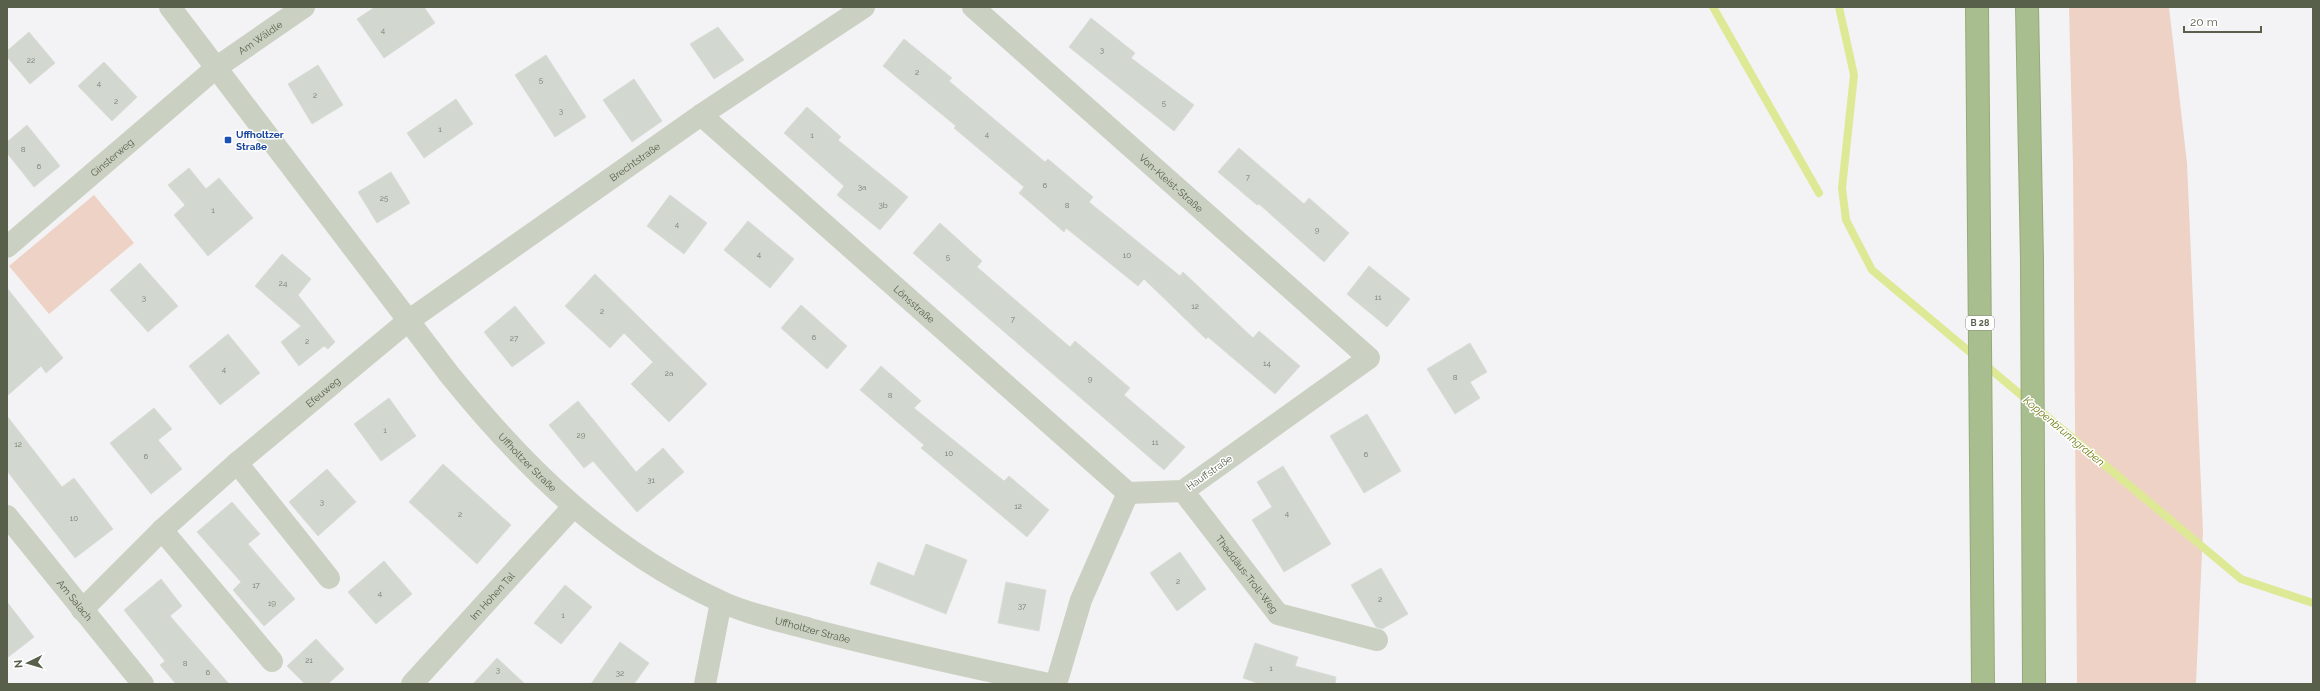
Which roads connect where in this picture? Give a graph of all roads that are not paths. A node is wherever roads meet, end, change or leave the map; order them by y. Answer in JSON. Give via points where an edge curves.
{"nodes":[{"id":1,"x":170,"y":7,"type":"edge"},
{"id":2,"x":304,"y":7,"type":"edge"},
{"id":3,"x":864,"y":7,"type":"edge"},
{"id":4,"x":973,"y":7,"type":"edge"},
{"id":5,"x":1977,"y":7,"type":"edge"},
{"id":6,"x":2027,"y":7,"type":"edge"},
{"id":7,"x":217,"y":67,"type":"junction"},
{"id":8,"x":701,"y":115,"type":"junction"},
{"id":9,"x":7,"y":247,"type":"edge"},
{"id":10,"x":408,"y":321,"type":"junction"},
{"id":11,"x":1369,"y":358,"type":"joint"},
{"id":12,"x":237,"y":464,"type":"junction"},
{"id":13,"x":1183,"y":491,"type":"junction"},
{"id":14,"x":1128,"y":493,"type":"junction"},
{"id":15,"x":573,"y":507,"type":"junction"},
{"id":16,"x":7,"y":516,"type":"edge"},
{"id":17,"x":162,"y":530,"type":"junction"},
{"id":18,"x":330,"y":578,"type":"dead end"},
{"id":19,"x":721,"y":602,"type":"junction"},
{"id":20,"x":82,"y":610,"type":"junction"},
{"id":21,"x":1377,"y":640,"type":"dead end"},
{"id":22,"x":272,"y":662,"type":"dead end"},
{"id":23,"x":143,"y":684,"type":"edge"},
{"id":24,"x":412,"y":684,"type":"edge"},
{"id":25,"x":705,"y":684,"type":"edge"},
{"id":26,"x":1049,"y":684,"type":"edge"},
{"id":27,"x":1056,"y":684,"type":"edge"},
{"id":28,"x":1983,"y":684,"type":"edge"},
{"id":29,"x":2034,"y":684,"type":"edge"}],
"edges":[{"from":1,"to":7,"type":"street","name":"Uffholtzer Straße"},
{"from":2,"to":7,"type":"street","name":"Am Wäldle"},
{"from":3,"to":8,"type":"street","name":"Brechtstraße"},
{"from":4,"to":11,"type":"street","name":"Von-Kleist-Straße"},
{"from":5,"to":28,"type":"highway","number":"B 28"},
{"from":6,"to":29,"type":"highway","via":[[2032,267]]},
{"from":7,"to":9,"type":"street","name":"Ginsterweg"},
{"from":7,"to":10,"type":"street","name":"Uffholtzer Straße"},
{"from":8,"to":10,"type":"street","name":"Brechtstraße"},
{"from":8,"to":14,"type":"street","name":"Lönsstraße"},
{"from":10,"to":12,"type":"street","name":"Efeuweg"},
{"from":10,"to":15,"type":"street","name":"Uffholtzer Straße","via":[[487,420]]},
{"from":11,"to":13,"type":"street","name":"Hauffstraße"},
{"from":12,"to":17,"type":"street","name":"Efeuweg"},
{"from":12,"to":18,"type":"street"},
{"from":13,"to":14,"type":"street","name":"Hauffstraße"},
{"from":13,"to":21,"type":"street","name":"Thaddäus-Troll-Weg","via":[[1278,614]]},
{"from":14,"to":27,"type":"street","via":[[1081,600]]},
{"from":15,"to":19,"type":"street","name":"Uffholtzer Straße","via":[[651,566]]},
{"from":15,"to":24,"type":"street","name":"Im Hohen Tal"},
{"from":16,"to":20,"type":"street","name":"Am Salach"},
{"from":17,"to":20,"type":"street","name":"Efeuweg"},
{"from":17,"to":22,"type":"street"},
{"from":19,"to":25,"type":"street"},
{"from":19,"to":26,"type":"street","name":"Uffholtzer Straße","via":[[894,651]]},
{"from":20,"to":23,"type":"street","name":"Am Salach"}]}
